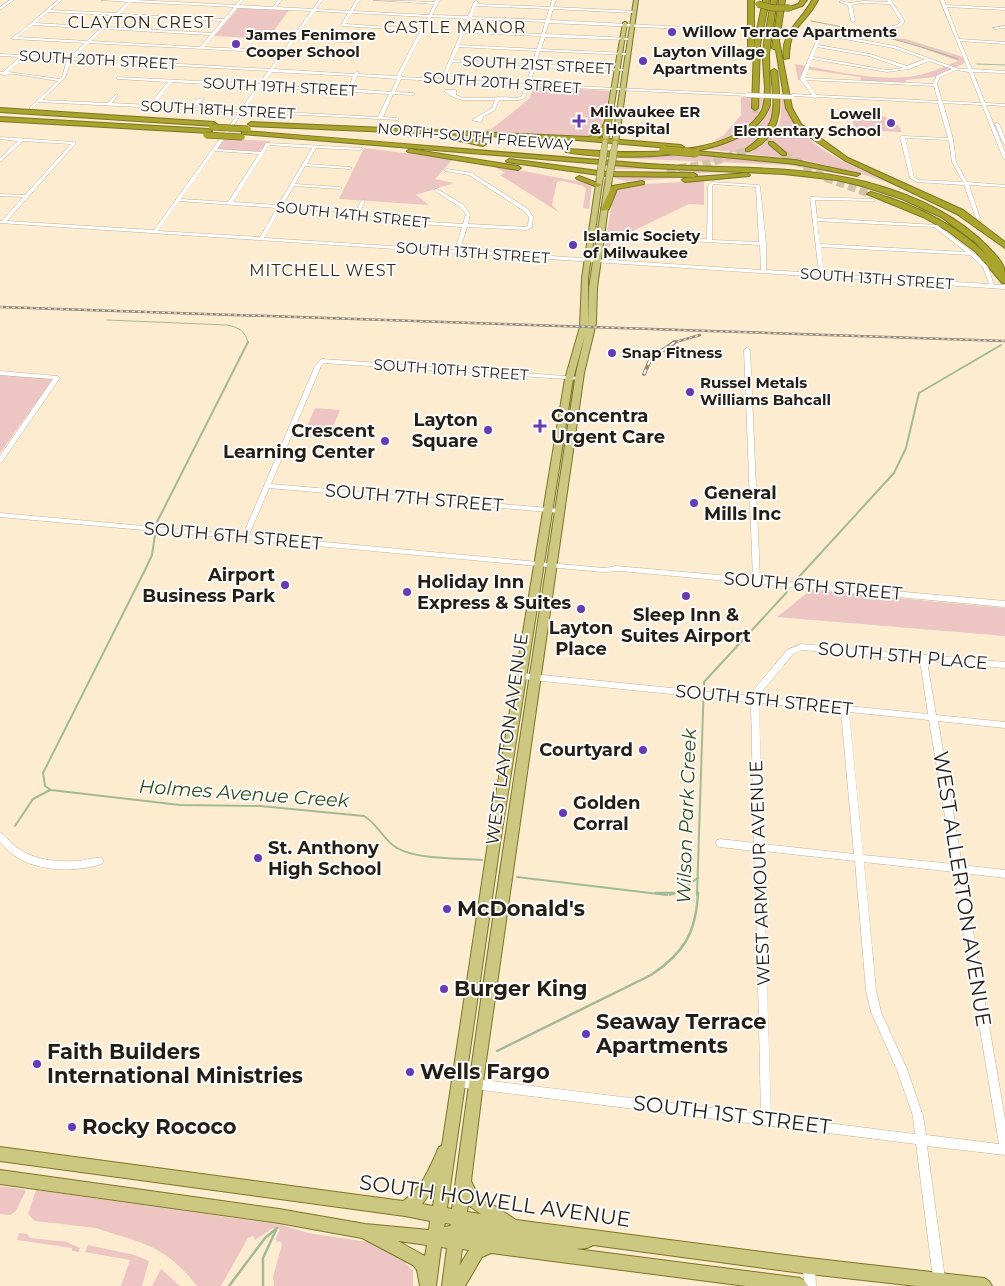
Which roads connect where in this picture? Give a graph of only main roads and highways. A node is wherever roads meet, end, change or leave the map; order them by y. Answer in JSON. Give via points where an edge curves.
{"nodes":[{"id":1,"x":629,"y":0,"type":"edge"},
{"id":2,"x":636,"y":0,"type":"edge"},
{"id":3,"x":774,"y":0,"type":"edge"},
{"id":4,"x":782,"y":0,"type":"edge"},
{"id":5,"x":804,"y":0,"type":"edge"},
{"id":6,"x":758,"y":1,"type":"edge"},
{"id":7,"x":813,"y":2,"type":"edge"},
{"id":8,"x":777,"y":42,"type":"junction"},
{"id":9,"x":755,"y":67,"type":"junction"},
{"id":10,"x":790,"y":98,"type":"junction"},
{"id":11,"x":755,"y":108,"type":"tunnel mouth"},
{"id":12,"x":0,"y":110,"type":"edge"},
{"id":13,"x":0,"y":114,"type":"edge"},
{"id":14,"x":609,"y":118,"type":"junction"},
{"id":15,"x":0,"y":121,"type":"edge"},
{"id":16,"x":211,"y":128,"type":"junction"},
{"id":17,"x":257,"y":129,"type":"junction"},
{"id":18,"x":360,"y":129,"type":"junction"},
{"id":19,"x":247,"y":130,"type":"junction"},
{"id":20,"x":577,"y":138,"type":"junction"},
{"id":21,"x":605,"y":141,"type":"junction"},
{"id":22,"x":615,"y":142,"type":"junction"},
{"id":23,"x":771,"y":143,"type":"tunnel mouth"},
{"id":24,"x":316,"y":144,"type":"junction"},
{"id":25,"x":556,"y":150,"type":"dead end"},
{"id":26,"x":748,"y":150,"type":"tunnel mouth"},
{"id":27,"x":466,"y":154,"type":"junction"},
{"id":28,"x":784,"y":154,"type":"tunnel mouth"},
{"id":29,"x":823,"y":166,"type":"junction"},
{"id":30,"x":667,"y":170,"type":"tunnel mouth"},
{"id":31,"x":794,"y":176,"type":"junction"},
{"id":32,"x":609,"y":180,"type":"junction"},
{"id":33,"x":599,"y":181,"type":"junction"},
{"id":34,"x":643,"y":182,"type":"junction"},
{"id":35,"x":872,"y":197,"type":"tunnel mouth"},
{"id":36,"x":917,"y":197,"type":"junction"},
{"id":37,"x":605,"y":208,"type":"junction"},
{"id":38,"x":1003,"y":249,"type":"edge"},
{"id":39,"x":1000,"y":265,"type":"junction"},
{"id":40,"x":1005,"y":274,"type":"edge"},
{"id":41,"x":1005,"y":281,"type":"edge"},
{"id":42,"x":529,"y":677,"type":"junction"},
{"id":43,"x":448,"y":1145,"type":"junction"},
{"id":44,"x":0,"y":1154,"type":"edge"},
{"id":45,"x":0,"y":1177,"type":"edge"},
{"id":46,"x":463,"y":1181,"type":"junction"},
{"id":47,"x":405,"y":1209,"type":"junction"},
{"id":48,"x":439,"y":1214,"type":"junction"},
{"id":49,"x":458,"y":1217,"type":"junction"},
{"id":50,"x":514,"y":1226,"type":"junction"},
{"id":51,"x":365,"y":1231,"type":"junction"},
{"id":52,"x":553,"y":1232,"type":"junction"},
{"id":53,"x":455,"y":1237,"type":"junction"},
{"id":54,"x":436,"y":1238,"type":"junction"},
{"id":55,"x":610,"y":1240,"type":"junction"},
{"id":56,"x":648,"y":1245,"type":"junction"},
{"id":57,"x":489,"y":1246,"type":"junction"},
{"id":58,"x":516,"y":1250,"type":"junction"},
{"id":59,"x":648,"y":1264,"type":"junction"},
{"id":60,"x":939,"y":1283,"type":"edge"},
{"id":61,"x":428,"y":1286,"type":"edge"},
{"id":62,"x":450,"y":1286,"type":"edge"},
{"id":63,"x":456,"y":1286,"type":"edge"},
{"id":64,"x":800,"y":1286,"type":"edge"},
{"id":65,"x":984,"y":1286,"type":"edge"}],
"edges":[{"from":1,"to":14,"type":"main road","name":"WEST LAYTON AVENUE"},
{"from":2,"to":22,"type":"main road","name":"WEST LAYTON AVENUE"},
{"from":3,"to":25,"type":"highway","via":[[766,50],[767,106],[760,119],[747,130],[718,143],[662,154],[625,156]]},
{"from":4,"to":8,"type":"highway"},
{"from":5,"to":6,"type":"highway","bridge":true,"via":[[790,8],[773,8]]},
{"from":6,"to":9,"type":"highway","via":[[763,15]]},
{"from":6,"to":9,"type":"highway","via":[[750,41]]},
{"from":7,"to":10,"type":"highway","via":[[786,38]]},
{"from":8,"to":10,"type":"highway"},
{"from":8,"to":26,"type":"highway","via":[[774,70],[777,119],[767,137]]},
{"from":9,"to":11,"type":"highway"},
{"from":10,"to":38,"type":"highway","via":[[798,125],[828,149],[960,212]]},
{"from":12,"to":16,"type":"highway","via":[[174,121]]},
{"from":13,"to":16,"type":"highway","name":"NORTH-SOUTH FREEWAY"},
{"from":14,"to":20,"type":"highway","via":[[601,135]]},
{"from":14,"to":21,"type":"main road","name":"WEST LAYTON AVENUE"},
{"from":15,"to":16,"type":"highway","name":"NORTH-SOUTH FREEWAY"},
{"from":15,"to":16,"type":"highway","via":[[115,129]]},
{"from":16,"to":19,"type":"highway","bridge":true},
{"from":16,"to":19,"type":"highway","name":"NORTH-SOUTH FREEWAY","bridge":true},
{"from":17,"to":19,"type":"highway","name":"NORTH-SOUTH FREEWAY"},
{"from":17,"to":19,"type":"highway","via":[[384,136],[486,144],[431,137]]},
{"from":17,"to":36,"type":"highway","name":"NORTH-SOUTH FREEWAY","via":[[634,161],[791,167],[852,177]]},
{"from":18,"to":19,"type":"highway"},
{"from":18,"to":20,"type":"highway"},
{"from":18,"to":29,"type":"highway","bridge":true,"via":[[662,150]]},
{"from":19,"to":24,"type":"highway"},
{"from":19,"to":39,"type":"highway","name":"NORTH-SOUTH FREEWAY","via":[[659,167],[767,169],[822,175],[874,187],[931,209],[976,238]]},
{"from":20,"to":21,"type":"highway"},
{"from":21,"to":22,"type":"highway"},
{"from":21,"to":33,"type":"main road","name":"WEST LAYTON AVENUE","bridge":true},
{"from":22,"to":29,"type":"highway","via":[[780,157]]},
{"from":22,"to":32,"type":"main road","name":"WEST LAYTON AVENUE","bridge":true},
{"from":23,"to":28,"type":"highway"},
{"from":24,"to":27,"type":"highway","via":[[374,145]]},
{"from":24,"to":33,"type":"highway","via":[[423,153]]},
{"from":27,"to":30,"type":"highway","via":[[605,171]]},
{"from":27,"to":31,"type":"highway","via":[[612,175],[740,173]]},
{"from":29,"to":36,"type":"highway","via":[[882,182]]},
{"from":31,"to":34,"type":"highway","via":[[745,175]]},
{"from":31,"to":39,"type":"highway","via":[[849,185],[914,206],[956,227]]},
{"from":32,"to":33,"type":"highway"},
{"from":32,"to":34,"type":"highway"},
{"from":32,"to":37,"type":"main road","name":"WEST LAYTON AVENUE"},
{"from":33,"to":42,"type":"main road","name":"WEST LAYTON AVENUE","via":[[588,261],[584,328],[569,379],[548,509]]},
{"from":34,"to":37,"type":"highway","via":[[614,187]]},
{"from":35,"to":41,"type":"highway","via":[[918,212],[950,229],[986,258]]},
{"from":36,"to":38,"type":"highway","name":"NORTH-SOUTH FREEWAY","via":[[968,224]]},
{"from":37,"to":42,"type":"main road","name":"WEST LAYTON AVENUE","via":[[596,261],[592,324],[579,380],[552,563]]},
{"from":39,"to":40,"type":"highway","name":"NORTH-SOUTH FREEWAY"},
{"from":42,"to":43,"type":"main road","name":"WEST LAYTON AVENUE","via":[[494,843]]},
{"from":42,"to":46,"type":"main road","name":"WEST LAYTON AVENUE"},
{"from":43,"to":47,"type":"main road","via":[[422,1196]]},
{"from":43,"to":48,"type":"main road","name":"WEST LAYTON AVENUE"},
{"from":44,"to":47,"type":"main road","name":"SOUTH HOWELL AVENUE"},
{"from":45,"to":51,"type":"main road"},
{"from":46,"to":49,"type":"main road","name":"WEST LAYTON AVENUE"},
{"from":46,"to":50,"type":"main road","via":[[473,1200]]},
{"from":47,"to":48,"type":"main road","name":"SOUTH HOWELL AVENUE"},
{"from":48,"to":49,"type":"main road","name":"SOUTH HOWELL AVENUE"},
{"from":48,"to":54,"type":"main road","name":"WEST LAYTON AVENUE"},
{"from":49,"to":50,"type":"main road","name":"SOUTH HOWELL AVENUE"},
{"from":49,"to":53,"type":"main road","name":"WEST LAYTON AVENUE"},
{"from":50,"to":52,"type":"main road","name":"SOUTH HOWELL AVENUE"},
{"from":51,"to":54,"type":"main road"},
{"from":51,"to":61,"type":"main road","via":[[421,1263]]},
{"from":52,"to":53,"type":"main road"},
{"from":52,"to":55,"type":"main road","name":"SOUTH HOWELL AVENUE"},
{"from":53,"to":54,"type":"main road"},
{"from":53,"to":57,"type":"main road"},
{"from":53,"to":62,"type":"main road","name":"WEST LAYTON AVENUE"},
{"from":54,"to":61,"type":"main road","name":"WEST LAYTON AVENUE"},
{"from":55,"to":56,"type":"main road","name":"SOUTH HOWELL AVENUE"},
{"from":55,"to":58,"type":"main road","via":[[529,1242]]},
{"from":56,"to":59,"type":"main road"},
{"from":56,"to":60,"type":"main road","name":"SOUTH HOWELL AVENUE"},
{"from":57,"to":58,"type":"main road"},
{"from":57,"to":63,"type":"main road","via":[[477,1252]]},
{"from":58,"to":59,"type":"main road"},
{"from":59,"to":64,"type":"main road"},
{"from":60,"to":65,"type":"main road","name":"SOUTH HOWELL AVENUE"}]}
